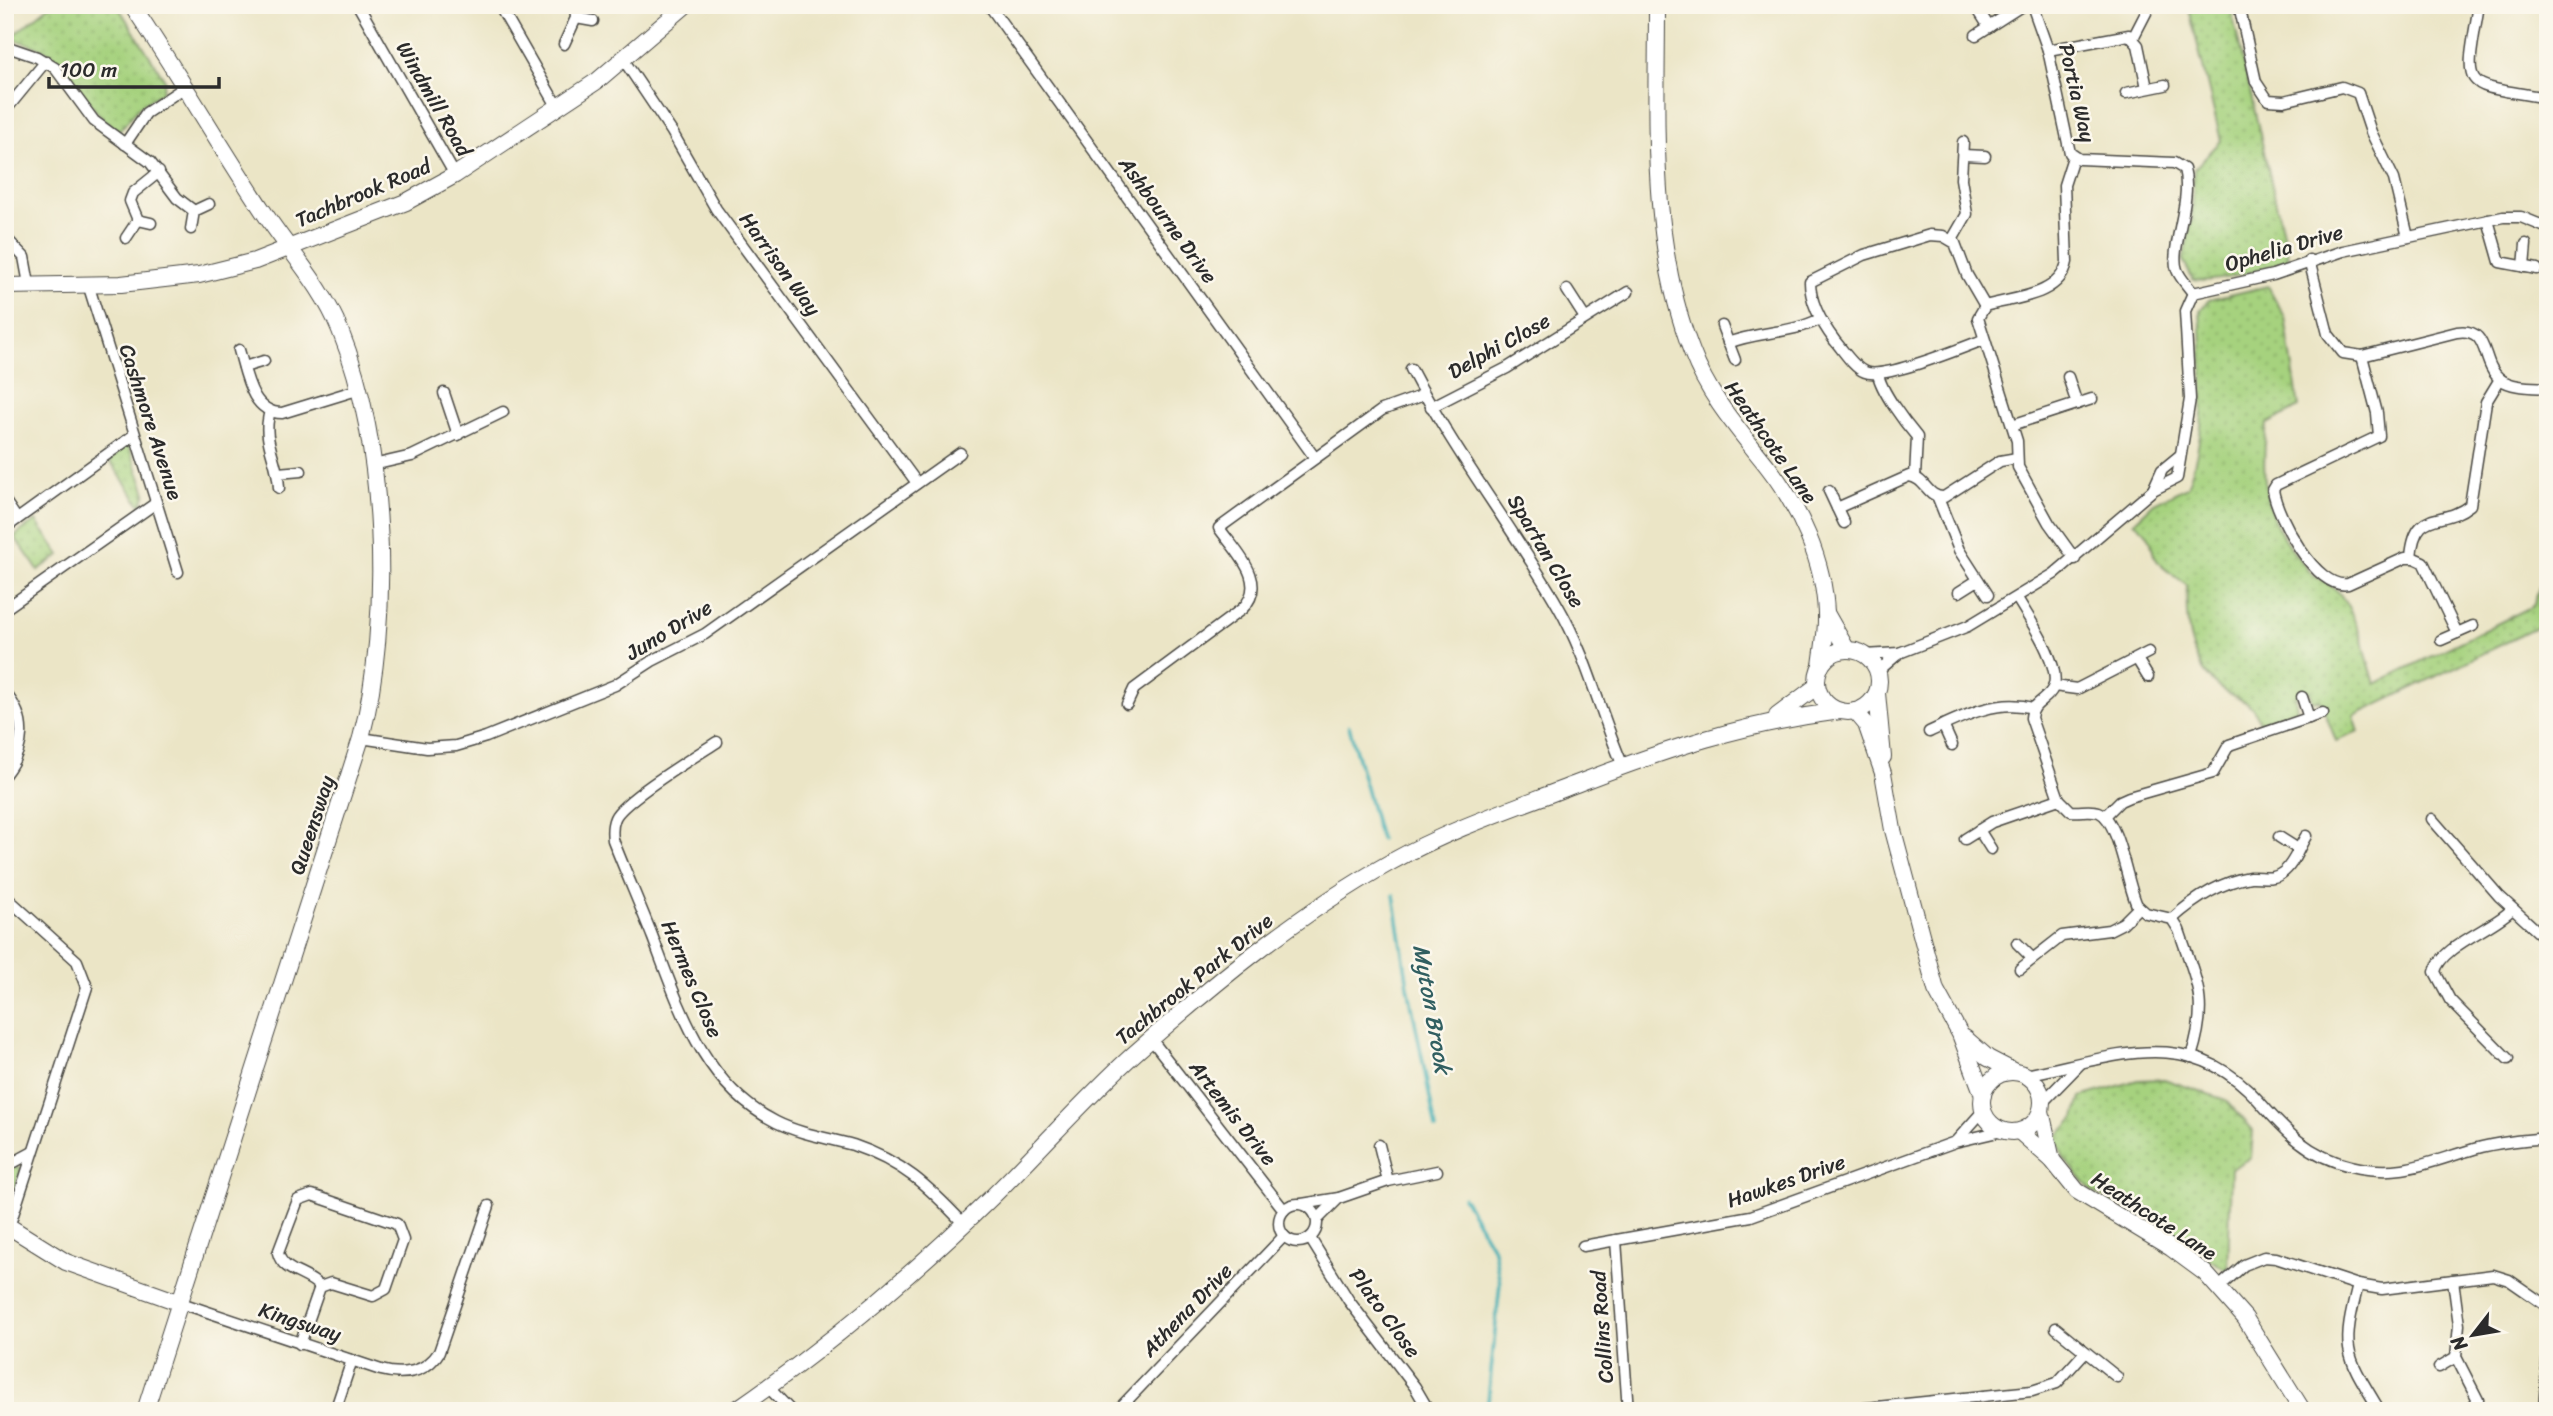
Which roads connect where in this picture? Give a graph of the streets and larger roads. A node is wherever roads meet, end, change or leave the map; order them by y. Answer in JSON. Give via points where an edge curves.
{"nodes":[{"id":1,"x":132,"y":5,"type":"edge"},
{"id":2,"x":358,"y":5,"type":"edge"},
{"id":3,"x":499,"y":5,"type":"edge"},
{"id":4,"x":575,"y":5,"type":"edge"},
{"id":5,"x":686,"y":5,"type":"edge"},
{"id":6,"x":989,"y":5,"type":"edge"},
{"id":7,"x":1657,"y":5,"type":"edge"},
{"id":8,"x":2023,"y":5,"type":"edge"},
{"id":9,"x":2032,"y":5,"type":"edge"},
{"id":10,"x":2150,"y":5,"type":"edge"},
{"id":11,"x":2239,"y":5,"type":"edge"},
{"id":12,"x":2479,"y":5,"type":"edge"},
{"id":13,"x":1977,"y":8,"type":"dead end"},
{"id":14,"x":576,"y":18,"type":"junction"},
{"id":15,"x":593,"y":21,"type":"dead end"},
{"id":16,"x":1989,"y":27,"type":"junction"},
{"id":17,"x":1976,"y":35,"type":"dead end"},
{"id":18,"x":2133,"y":38,"type":"junction"},
{"id":19,"x":564,"y":44,"type":"dead end"},
{"id":20,"x":5,"y":46,"type":"edge"},
{"id":21,"x":2048,"y":50,"type":"junction"},
{"id":22,"x":623,"y":59,"type":"junction"},
{"id":23,"x":46,"y":61,"type":"junction"},
{"id":24,"x":2165,"y":85,"type":"dead end"},
{"id":25,"x":185,"y":87,"type":"junction"},
{"id":26,"x":2147,"y":88,"type":"junction"},
{"id":27,"x":2126,"y":93,"type":"dead end"},
{"id":28,"x":2548,"y":98,"type":"edge"},
{"id":29,"x":557,"y":106,"type":"junction"},
{"id":30,"x":6,"y":109,"type":"edge"},
{"id":31,"x":1963,"y":142,"type":"dead end"},
{"id":32,"x":125,"y":144,"type":"junction"},
{"id":33,"x":1963,"y":155,"type":"junction"},
{"id":34,"x":1985,"y":156,"type":"dead end"},
{"id":35,"x":2073,"y":157,"type":"junction"},
{"id":36,"x":159,"y":172,"type":"junction"},
{"id":37,"x":455,"y":175,"type":"junction"},
{"id":38,"x":209,"y":204,"type":"dead end"},
{"id":39,"x":194,"y":211,"type":"junction"},
{"id":40,"x":138,"y":220,"type":"junction"},
{"id":41,"x":2488,"y":220,"type":"junction"},
{"id":42,"x":151,"y":223,"type":"dead end"},
{"id":43,"x":2548,"y":228,"type":"edge"},
{"id":44,"x":191,"y":229,"type":"dead end"},
{"id":45,"x":5,"y":237,"type":"edge"},
{"id":46,"x":2408,"y":237,"type":"junction"},
{"id":47,"x":126,"y":238,"type":"dead end"},
{"id":48,"x":1952,"y":240,"type":"junction"},
{"id":49,"x":2526,"y":244,"type":"dead end"},
{"id":50,"x":290,"y":246,"type":"junction"},
{"id":51,"x":2309,"y":260,"type":"junction"},
{"id":52,"x":2524,"y":267,"type":"junction"},
{"id":53,"x":2537,"y":269,"type":"dead end"},
{"id":54,"x":29,"y":284,"type":"junction"},
{"id":55,"x":88,"y":284,"type":"junction"},
{"id":56,"x":5,"y":286,"type":"edge"},
{"id":57,"x":1567,"y":290,"type":"dead end"},
{"id":58,"x":1628,"y":292,"type":"dead end"},
{"id":59,"x":2193,"y":293,"type":"junction"},
{"id":60,"x":1984,"y":306,"type":"junction"},
{"id":61,"x":1586,"y":318,"type":"junction"},
{"id":62,"x":1820,"y":319,"type":"junction"},
{"id":63,"x":1722,"y":326,"type":"dead end"},
{"id":64,"x":1983,"y":340,"type":"junction"},
{"id":65,"x":1728,"y":343,"type":"junction"},
{"id":66,"x":239,"y":350,"type":"dead end"},
{"id":67,"x":2362,"y":356,"type":"junction"},
{"id":68,"x":1735,"y":359,"type":"dead end"},
{"id":69,"x":264,"y":361,"type":"dead end"},
{"id":70,"x":244,"y":367,"type":"junction"},
{"id":71,"x":1411,"y":369,"type":"dead end"},
{"id":72,"x":1878,"y":374,"type":"junction"},
{"id":73,"x":2068,"y":377,"type":"dead end"},
{"id":74,"x":2500,"y":379,"type":"junction"},
{"id":75,"x":2548,"y":388,"type":"edge"},
{"id":76,"x":358,"y":390,"type":"junction"},
{"id":77,"x":444,"y":393,"type":"dead end"},
{"id":78,"x":1424,"y":395,"type":"junction"},
{"id":79,"x":2092,"y":399,"type":"dead end"},
{"id":80,"x":2077,"y":404,"type":"junction"},
{"id":81,"x":1431,"y":407,"type":"junction"},
{"id":82,"x":270,"y":411,"type":"junction"},
{"id":83,"x":503,"y":412,"type":"dead end"},
{"id":84,"x":2012,"y":425,"type":"junction"},
{"id":85,"x":134,"y":435,"type":"junction"},
{"id":86,"x":458,"y":435,"type":"junction"},
{"id":87,"x":960,"y":453,"type":"dead end"},
{"id":88,"x":1315,"y":458,"type":"junction"},
{"id":89,"x":2017,"y":458,"type":"junction"},
{"id":90,"x":373,"y":465,"type":"junction"},
{"id":91,"x":301,"y":471,"type":"dead end"},
{"id":92,"x":278,"y":473,"type":"junction"},
{"id":93,"x":1915,"y":477,"type":"junction"},
{"id":94,"x":917,"y":483,"type":"junction"},
{"id":95,"x":279,"y":488,"type":"dead end"},
{"id":96,"x":1829,"y":491,"type":"dead end"},
{"id":97,"x":1938,"y":498,"type":"junction"},
{"id":98,"x":5,"y":502,"type":"edge"},
{"id":99,"x":156,"y":503,"type":"junction"},
{"id":100,"x":1837,"y":508,"type":"junction"},
{"id":101,"x":18,"y":519,"type":"junction"},
{"id":102,"x":1844,"y":523,"type":"dead end"},
{"id":103,"x":5,"y":528,"type":"edge"},
{"id":104,"x":2411,"y":557,"type":"junction"},
{"id":105,"x":2075,"y":559,"type":"junction"},
{"id":106,"x":178,"y":572,"type":"dead end"},
{"id":107,"x":1978,"y":580,"type":"junction"},
{"id":108,"x":1959,"y":592,"type":"dead end"},
{"id":109,"x":1988,"y":595,"type":"dead end"},
{"id":110,"x":2017,"y":598,"type":"junction"},
{"id":111,"x":5,"y":609,"type":"edge"},
{"id":112,"x":1826,"y":612,"type":"junction"},
{"id":113,"x":2473,"y":626,"type":"dead end"},
{"id":114,"x":2457,"y":633,"type":"junction"},
{"id":115,"x":2441,"y":640,"type":"dead end"},
{"id":116,"x":1847,"y":650,"type":"junction"},
{"id":117,"x":2150,"y":652,"type":"dead end"},
{"id":118,"x":1899,"y":653,"type":"junction"},
{"id":119,"x":1864,"y":655,"type":"junction"},
{"id":120,"x":2137,"y":659,"type":"junction"},
{"id":121,"x":1821,"y":666,"type":"junction"},
{"id":122,"x":1877,"y":672,"type":"junction"},
{"id":123,"x":2148,"y":677,"type":"dead end"},
{"id":124,"x":2054,"y":685,"type":"junction"},
{"id":125,"x":1817,"y":686,"type":"junction"},
{"id":126,"x":5,"y":693,"type":"edge"},
{"id":127,"x":1877,"y":693,"type":"junction"},
{"id":128,"x":2302,"y":697,"type":"dead end"},
{"id":129,"x":1127,"y":704,"type":"dead end"},
{"id":130,"x":2033,"y":708,"type":"junction"},
{"id":131,"x":1848,"y":711,"type":"junction"},
{"id":132,"x":2323,"y":713,"type":"dead end"},
{"id":133,"x":2309,"y":718,"type":"junction"},
{"id":134,"x":1768,"y":721,"type":"junction"},
{"id":135,"x":1943,"y":725,"type":"junction"},
{"id":136,"x":1929,"y":732,"type":"dead end"},
{"id":137,"x":361,"y":738,"type":"junction"},
{"id":138,"x":717,"y":742,"type":"dead end"},
{"id":139,"x":1952,"y":745,"type":"dead end"},
{"id":140,"x":1623,"y":766,"type":"junction"},
{"id":141,"x":1883,"y":773,"type":"junction"},
{"id":142,"x":5,"y":774,"type":"edge"},
{"id":143,"x":2059,"y":799,"type":"junction"},
{"id":144,"x":2105,"y":816,"type":"junction"},
{"id":145,"x":2432,"y":820,"type":"dead end"},
{"id":146,"x":1979,"y":830,"type":"junction"},
{"id":147,"x":2306,"y":836,"type":"dead end"},
{"id":148,"x":2279,"y":837,"type":"dead end"},
{"id":149,"x":1965,"y":839,"type":"dead end"},
{"id":150,"x":1991,"y":849,"type":"dead end"},
{"id":151,"x":2298,"y":849,"type":"junction"},
{"id":152,"x":5,"y":896,"type":"edge"},
{"id":153,"x":2140,"y":907,"type":"junction"},
{"id":154,"x":2512,"y":909,"type":"junction"},
{"id":155,"x":2172,"y":919,"type":"junction"},
{"id":156,"x":2548,"y":941,"type":"edge"},
{"id":157,"x":2017,"y":943,"type":"dead end"},
{"id":158,"x":2032,"y":958,"type":"junction"},
{"id":159,"x":2020,"y":969,"type":"dead end"},
{"id":160,"x":1960,"y":1034,"type":"junction"},
{"id":161,"x":1151,"y":1039,"type":"junction"},
{"id":162,"x":2191,"y":1057,"type":"junction"},
{"id":163,"x":2508,"y":1059,"type":"dead end"},
{"id":164,"x":2080,"y":1065,"type":"junction"},
{"id":165,"x":2020,"y":1073,"type":"junction"},
{"id":166,"x":1983,"y":1103,"type":"junction"},
{"id":167,"x":2042,"y":1107,"type":"junction"},
{"id":168,"x":2002,"y":1131,"type":"junction"},
{"id":169,"x":2020,"y":1132,"type":"junction"},
{"id":170,"x":2548,"y":1138,"type":"edge"},
{"id":171,"x":1955,"y":1142,"type":"junction"},
{"id":172,"x":1379,"y":1145,"type":"dead end"},
{"id":173,"x":33,"y":1153,"type":"junction"},
{"id":174,"x":2052,"y":1160,"type":"junction"},
{"id":175,"x":5,"y":1167,"type":"edge"},
{"id":176,"x":1437,"y":1171,"type":"dead end"},
{"id":177,"x":1388,"y":1181,"type":"junction"},
{"id":178,"x":1339,"y":1198,"type":"junction"},
{"id":179,"x":1302,"y":1204,"type":"junction"},
{"id":180,"x":489,"y":1206,"type":"dead end"},
{"id":181,"x":1284,"y":1210,"type":"junction"},
{"id":182,"x":1317,"y":1220,"type":"junction"},
{"id":183,"x":963,"y":1223,"type":"junction"},
{"id":184,"x":7,"y":1225,"type":"edge"},
{"id":185,"x":1284,"y":1236,"type":"junction"},
{"id":186,"x":1310,"y":1238,"type":"junction"},
{"id":187,"x":1616,"y":1240,"type":"junction"},
{"id":188,"x":1583,"y":1245,"type":"dead end"},
{"id":189,"x":2453,"y":1279,"type":"junction"},
{"id":190,"x":2358,"y":1285,"type":"junction"},
{"id":191,"x":320,"y":1287,"type":"junction"},
{"id":192,"x":2219,"y":1287,"type":"junction"},
{"id":193,"x":178,"y":1302,"type":"junction"},
{"id":194,"x":2548,"y":1307,"type":"edge"},
{"id":195,"x":2056,"y":1328,"type":"dead end"},
{"id":196,"x":300,"y":1344,"type":"junction"},
{"id":197,"x":2548,"y":1350,"type":"edge"},
{"id":198,"x":2085,"y":1352,"type":"junction"},
{"id":199,"x":2456,"y":1357,"type":"junction"},
{"id":200,"x":352,"y":1360,"type":"junction"},
{"id":201,"x":2439,"y":1367,"type":"dead end"},
{"id":202,"x":2117,"y":1377,"type":"dead end"},
{"id":203,"x":768,"y":1387,"type":"junction"},
{"id":204,"x":145,"y":1411,"type":"edge"},
{"id":205,"x":335,"y":1411,"type":"edge"},
{"id":206,"x":734,"y":1411,"type":"edge"},
{"id":207,"x":791,"y":1411,"type":"edge"},
{"id":208,"x":1117,"y":1411,"type":"edge"},
{"id":209,"x":1429,"y":1411,"type":"edge"},
{"id":210,"x":1628,"y":1411,"type":"edge"},
{"id":211,"x":1838,"y":1411,"type":"edge"},
{"id":212,"x":2303,"y":1411,"type":"edge"},
{"id":213,"x":2380,"y":1411,"type":"edge"},
{"id":214,"x":2468,"y":1411,"type":"edge"},
{"id":215,"x":2544,"y":1411,"type":"edge"}],
"edges":[{"from":1,"to":25,"type":"street","name":"Queensway"},
{"from":2,"to":37,"type":"street","name":"Windmill Road"},
{"from":3,"to":29,"type":"street"},
{"from":4,"to":14,"type":"street"},
{"from":5,"to":22,"type":"street","name":"Tachbrook Road"},
{"from":6,"to":88,"type":"street","name":"Ashbourne Drive"},
{"from":7,"to":112,"type":"street","name":"Heathcote Lane","via":[[1658,188],[1678,308],[1691,351],[1714,400],[1770,469],[1800,519],[1816,561]]},
{"from":8,"to":16,"type":"street"},
{"from":9,"to":21,"type":"street","name":"Portia Way"},
{"from":10,"to":18,"type":"street"},
{"from":11,"to":46,"type":"street","via":[[2256,82],[2268,100],[2280,102],[2345,87],[2361,97],[2371,132],[2394,179]]},
{"from":12,"to":28,"type":"street","via":[[2469,66],[2473,79],[2483,87]]},
{"from":13,"to":16,"type":"street"},
{"from":14,"to":15,"type":"street"},
{"from":14,"to":19,"type":"street"},
{"from":16,"to":17,"type":"street"},
{"from":18,"to":21,"type":"street","via":[[2123,35]]},
{"from":18,"to":26,"type":"street"},
{"from":20,"to":23,"type":"street"},
{"from":21,"to":35,"type":"street","name":"Portia Way"},
{"from":22,"to":29,"type":"street","name":"Tachbrook Road"},
{"from":22,"to":94,"type":"street","name":"Harrison Way","via":[[716,209]]},
{"from":23,"to":30,"type":"street"},
{"from":23,"to":32,"type":"street","via":[[66,80],[94,121]]},
{"from":24,"to":26,"type":"street"},
{"from":25,"to":32,"type":"street","via":[[146,113]]},
{"from":25,"to":50,"type":"street","name":"Queensway","via":[[264,213]]},
{"from":26,"to":27,"type":"street"},
{"from":29,"to":37,"type":"street","name":"Tachbrook Road"},
{"from":31,"to":33,"type":"street"},
{"from":32,"to":36,"type":"street"},
{"from":33,"to":34,"type":"street"},
{"from":33,"to":48,"type":"street","via":[[1961,179],[1967,214]]},
{"from":35,"to":59,"type":"street","name":"Portia Way","via":[[2183,167],[2185,210],[2175,259]]},
{"from":35,"to":60,"type":"street","via":[[2064,185],[2067,262],[2063,274],[2027,297]]},
{"from":36,"to":39,"type":"street","via":[[177,198]]},
{"from":36,"to":40,"type":"street","via":[[131,196],[130,208]]},
{"from":37,"to":50,"type":"street","name":"Tachbrook Road","via":[[406,202]]},
{"from":38,"to":39,"type":"street"},
{"from":39,"to":44,"type":"street"},
{"from":40,"to":42,"type":"street"},
{"from":40,"to":47,"type":"street"},
{"from":41,"to":43,"type":"street","name":"Ophelia Drive","via":[[2516,216]]},
{"from":41,"to":46,"type":"street","name":"Ophelia Drive"},
{"from":41,"to":52,"type":"street","via":[[2500,262]]},
{"from":45,"to":54,"type":"street","via":[[24,257]]},
{"from":46,"to":51,"type":"street","name":"Ophelia Drive"},
{"from":48,"to":60,"type":"street"},
{"from":48,"to":62,"type":"street","via":[[1930,235],[1864,254],[1813,278],[1810,287]]},
{"from":49,"to":52,"type":"street"},
{"from":50,"to":55,"type":"street","name":"Tachbrook Road","via":[[251,263],[176,279]]},
{"from":50,"to":76,"type":"street","name":"Queensway","via":[[338,326]]},
{"from":51,"to":59,"type":"street","name":"Ophelia Drive","via":[[2273,275]]},
{"from":51,"to":67,"type":"street","via":[[2330,338],[2343,353]]},
{"from":52,"to":53,"type":"street"},
{"from":54,"to":55,"type":"street","name":"Tachbrook Road"},
{"from":54,"to":56,"type":"street","name":"Tachbrook Road"},
{"from":55,"to":85,"type":"street","name":"Cashmore Avenue"},
{"from":57,"to":61,"type":"street","name":"Delphi Close"},
{"from":58,"to":61,"type":"street","name":"Delphi Close"},
{"from":59,"to":105,"type":"street","via":[[2185,311],[2190,400],[2179,456],[2162,470],[2153,490]]},
{"from":60,"to":64,"type":"street","via":[[1978,318]]},
{"from":61,"to":81,"type":"street","name":"Delphi Close","via":[[1507,368]]},
{"from":62,"to":65,"type":"street","via":[[1794,330],[1749,335]]},
{"from":62,"to":72,"type":"street","via":[[1858,368]]},
{"from":63,"to":65,"type":"street"},
{"from":64,"to":72,"type":"street"},
{"from":64,"to":84,"type":"street"},
{"from":65,"to":68,"type":"street"},
{"from":66,"to":70,"type":"street"},
{"from":67,"to":74,"type":"street","via":[[2469,332],[2482,340]]},
{"from":67,"to":104,"type":"street","via":[[2379,436],[2276,485],[2277,510],[2309,561],[2338,584]]},
{"from":69,"to":70,"type":"street"},
{"from":70,"to":82,"type":"street","via":[[253,393]]},
{"from":71,"to":78,"type":"street","name":"Spartan Close"},
{"from":72,"to":93,"type":"street","via":[[1900,419],[1917,437]]},
{"from":73,"to":80,"type":"street"},
{"from":74,"to":75,"type":"street"},
{"from":74,"to":104,"type":"street","via":[[2484,408],[2470,505],[2423,523],[2414,534]]},
{"from":76,"to":82,"type":"street","via":[[282,413]]},
{"from":76,"to":90,"type":"street","name":"Queensway"},
{"from":77,"to":86,"type":"street"},
{"from":78,"to":81,"type":"street","name":"Spartan Close"},
{"from":78,"to":88,"type":"street","via":[[1382,410]]},
{"from":79,"to":80,"type":"street"},
{"from":80,"to":84,"type":"street"},
{"from":81,"to":140,"type":"street","name":"Spartan Close","via":[[1559,608]]},
{"from":82,"to":92,"type":"street","via":[[265,432]]},
{"from":83,"to":86,"type":"street"},
{"from":84,"to":89,"type":"street"},
{"from":85,"to":99,"type":"street","name":"Cashmore Avenue"},
{"from":85,"to":101,"type":"street"},
{"from":86,"to":90,"type":"street","via":[[405,459]]},
{"from":87,"to":94,"type":"street","name":"Juno Drive"},
{"from":88,"to":129,"type":"street","via":[[1219,528],[1252,575],[1252,596],[1242,609],[1134,690]]},
{"from":89,"to":97,"type":"street","via":[[2000,461]]},
{"from":89,"to":105,"type":"street","via":[[2049,523]]},
{"from":90,"to":137,"type":"street","name":"Queensway","via":[[379,542],[378,623],[376,661]]},
{"from":91,"to":92,"type":"street"},
{"from":92,"to":95,"type":"street"},
{"from":93,"to":97,"type":"street"},
{"from":93,"to":100,"type":"street","via":[[1904,477]]},
{"from":94,"to":137,"type":"street","name":"Juno Drive","via":[[705,634],[615,685],[456,746],[427,748]]},
{"from":96,"to":100,"type":"street"},
{"from":97,"to":107,"type":"street","via":[[1959,550]]},
{"from":98,"to":101,"type":"street"},
{"from":99,"to":106,"type":"street","name":"Cashmore Avenue"},
{"from":99,"to":111,"type":"street"},
{"from":100,"to":102,"type":"street"},
{"from":101,"to":103,"type":"street"},
{"from":104,"to":114,"type":"street","via":[[2429,569]]},
{"from":105,"to":110,"type":"street"},
{"from":107,"to":108,"type":"street"},
{"from":107,"to":109,"type":"street"},
{"from":110,"to":118,"type":"street","via":[[1956,633]]},
{"from":110,"to":124,"type":"street","via":[[2049,656]]},
{"from":112,"to":116,"type":"street","name":"Heathcote Lane"},
{"from":112,"to":121,"type":"street","name":"Heathcote Lane"},
{"from":113,"to":114,"type":"street"},
{"from":114,"to":115,"type":"street"},
{"from":116,"to":119,"type":"street"},
{"from":116,"to":121,"type":"street","via":[[1835,653]]},
{"from":117,"to":120,"type":"street"},
{"from":118,"to":119,"type":"street"},
{"from":118,"to":122,"type":"street"},
{"from":119,"to":122,"type":"street"},
{"from":120,"to":123,"type":"street"},
{"from":120,"to":124,"type":"street","via":[[2077,689]]},
{"from":121,"to":125,"type":"street"},
{"from":122,"to":127,"type":"street"},
{"from":124,"to":130,"type":"street"},
{"from":125,"to":131,"type":"street","via":[[1823,700]]},
{"from":125,"to":134,"type":"street","name":"Tachbrook Park Drive"},
{"from":126,"to":142,"type":"street","via":[[18,713],[22,733],[19,751]]},
{"from":127,"to":131,"type":"street","via":[[1866,706]]},
{"from":127,"to":141,"type":"street"},
{"from":128,"to":133,"type":"street"},
{"from":130,"to":135,"type":"street","via":[[2000,706]]},
{"from":130,"to":143,"type":"street","via":[[2031,718]]},
{"from":131,"to":134,"type":"street","name":"Tachbrook Park Drive"},
{"from":131,"to":141,"type":"street","via":[[1866,724]]},
{"from":132,"to":133,"type":"street"},
{"from":133,"to":144,"type":"street","via":[[2230,745],[2213,773],[2124,799]]},
{"from":134,"to":140,"type":"street","name":"Tachbrook Park Drive"},
{"from":135,"to":136,"type":"street"},
{"from":135,"to":139,"type":"street"},
{"from":137,"to":193,"type":"street","name":"Queensway"},
{"from":138,"to":183,"type":"street","name":"Hermes Close","via":[[629,803],[615,817],[612,828],[612,840],[688,1029],[727,1086],[757,1111],[777,1123],[872,1152],[901,1166],[925,1182]]},
{"from":140,"to":161,"type":"street","name":"Tachbrook Park Drive","via":[[1469,825],[1370,874],[1297,922]]},
{"from":141,"to":160,"type":"street","via":[[1929,966],[1941,1001]]},
{"from":143,"to":144,"type":"street","via":[[2071,811]]},
{"from":143,"to":146,"type":"street"},
{"from":144,"to":153,"type":"street"},
{"from":145,"to":154,"type":"street"},
{"from":146,"to":149,"type":"street"},
{"from":146,"to":150,"type":"street"},
{"from":147,"to":151,"type":"street"},
{"from":148,"to":151,"type":"street"},
{"from":151,"to":155,"type":"street","via":[[2282,874],[2250,877],[2207,893]]},
{"from":152,"to":173,"type":"street","via":[[77,961],[87,981]]},
{"from":153,"to":155,"type":"street"},
{"from":153,"to":158,"type":"street","via":[[2109,930],[2062,936]]},
{"from":154,"to":156,"type":"street"},
{"from":154,"to":163,"type":"street","via":[[2445,957],[2435,972],[2450,1000]]},
{"from":155,"to":162,"type":"street","via":[[2201,993],[2202,1021]]},
{"from":157,"to":158,"type":"street"},
{"from":158,"to":159,"type":"street"},
{"from":160,"to":165,"type":"street","via":[[1988,1058]]},
{"from":160,"to":166,"type":"street"},
{"from":161,"to":181,"type":"street","name":"Artemis Drive"},
{"from":161,"to":183,"type":"street","name":"Tachbrook Park Drive"},
{"from":162,"to":164,"type":"street","via":[[2144,1050]]},
{"from":162,"to":170,"type":"street","via":[[2241,1084],[2296,1141],[2347,1166],[2412,1169],[2501,1143]]},
{"from":164,"to":165,"type":"street"},
{"from":164,"to":167,"type":"street"},
{"from":165,"to":166,"type":"street","via":[[1994,1078]]},
{"from":165,"to":167,"type":"street","via":[[2038,1086]]},
{"from":166,"to":168,"type":"street","via":[[1993,1126]]},
{"from":166,"to":171,"type":"street","name":"Hawkes Drive"},
{"from":167,"to":169,"type":"street","via":[[2036,1121]]},
{"from":167,"to":174,"type":"street","name":"Heathcote Lane"},
{"from":168,"to":169,"type":"street"},
{"from":168,"to":171,"type":"street","name":"Hawkes Drive"},
{"from":169,"to":174,"type":"street","name":"Heathcote Lane"},
{"from":171,"to":187,"type":"street","name":"Hawkes Drive","via":[[1751,1216]]},
{"from":172,"to":177,"type":"street"},
{"from":173,"to":175,"type":"street"},
{"from":173,"to":184,"type":"street"},
{"from":174,"to":192,"type":"street","name":"Heathcote Lane","via":[[2077,1191],[2183,1255]]},
{"from":176,"to":177,"type":"street"},
{"from":177,"to":178,"type":"street"},
{"from":178,"to":179,"type":"street"},
{"from":178,"to":182,"type":"street"},
{"from":179,"to":181,"type":"street"},
{"from":179,"to":182,"type":"street","via":[[1312,1209]]},
{"from":180,"to":200,"type":"street","name":"Kingsway","via":[[435,1359],[401,1374]]},
{"from":181,"to":185,"type":"street","via":[[1279,1220]]},
{"from":182,"to":186,"type":"street"},
{"from":183,"to":203,"type":"street","name":"Tachbrook Park Drive","via":[[855,1319]]},
{"from":184,"to":193,"type":"street","name":"Kingsway","via":[[66,1262]]},
{"from":185,"to":186,"type":"street","via":[[1300,1242]]},
{"from":185,"to":208,"type":"street","name":"Athena Drive"},
{"from":186,"to":209,"type":"street","name":"Plato Close","via":[[1349,1301]]},
{"from":187,"to":188,"type":"street","name":"Hawkes Drive"},
{"from":187,"to":210,"type":"street","name":"Collins Road"},
{"from":189,"to":190,"type":"street","via":[[2396,1289]]},
{"from":189,"to":194,"type":"street","via":[[2501,1277]]},
{"from":189,"to":199,"type":"street","via":[[2459,1325]]},
{"from":190,"to":192,"type":"street","via":[[2270,1256],[2252,1260]]},
{"from":190,"to":213,"type":"street","via":[[2348,1323],[2348,1348]]},
{"from":191,"to":191,"type":"street","via":[[331,1283],[373,1296],[383,1292],[403,1240],[397,1224],[312,1195],[298,1200],[279,1258]]},
{"from":191,"to":196,"type":"street"},
{"from":192,"to":212,"type":"street","name":"Heathcote Lane","via":[[2258,1336]]},
{"from":193,"to":196,"type":"street","name":"Kingsway"},
{"from":193,"to":204,"type":"street","name":"Queensway"},
{"from":195,"to":198,"type":"street"},
{"from":196,"to":200,"type":"street","name":"Kingsway"},
{"from":197,"to":215,"type":"street"},
{"from":198,"to":202,"type":"street"},
{"from":198,"to":211,"type":"street","via":[[2057,1382],[2032,1391]]},
{"from":199,"to":201,"type":"street"},
{"from":199,"to":214,"type":"street","via":[[2478,1401]]},
{"from":200,"to":205,"type":"street"},
{"from":203,"to":206,"type":"street","name":"Tachbrook Park Drive"},
{"from":203,"to":207,"type":"street"}]}
